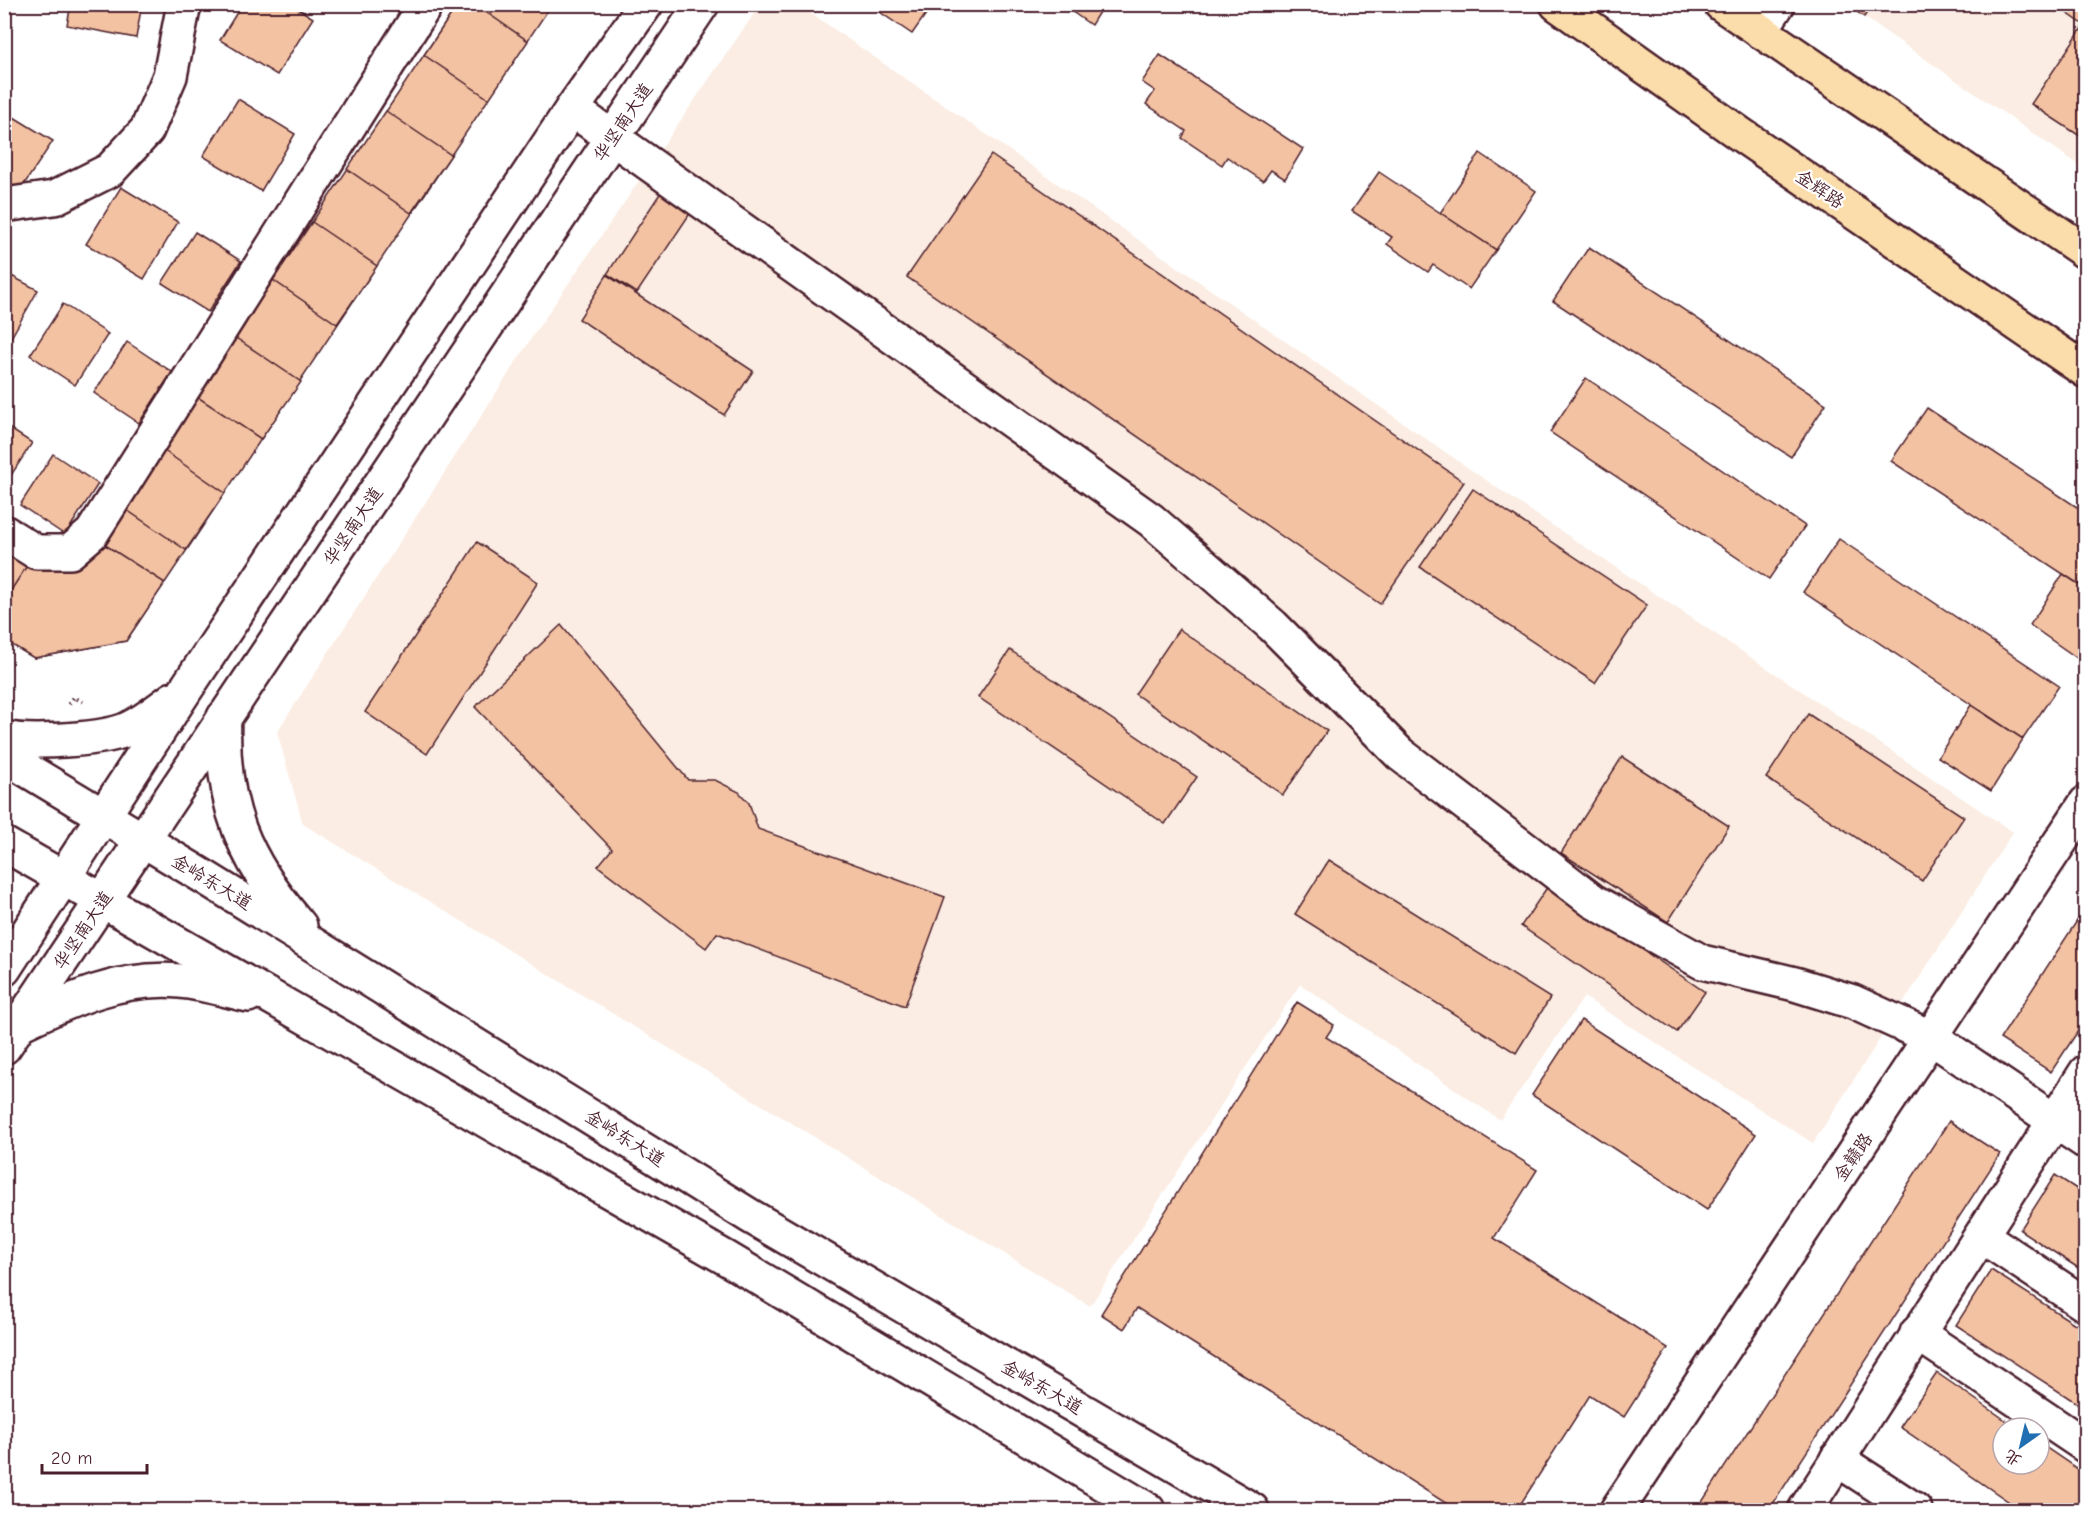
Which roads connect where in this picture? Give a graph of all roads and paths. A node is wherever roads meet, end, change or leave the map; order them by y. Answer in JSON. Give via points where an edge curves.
{"nodes":[{"id":1,"x":184,"y":4,"type":"edge"},
{"id":2,"x":426,"y":4,"type":"edge"},
{"id":3,"x":646,"y":4,"type":"edge"},
{"id":4,"x":702,"y":4,"type":"edge"},
{"id":5,"x":1557,"y":4,"type":"edge"},
{"id":6,"x":1721,"y":4,"type":"edge"},
{"id":7,"x":1778,"y":4,"type":"edge"},
{"id":8,"x":1760,"y":31,"type":"junction"},
{"id":9,"x":572,"y":109,"type":"junction"},
{"id":10,"x":613,"y":138,"type":"junction"},
{"id":11,"x":4,"y":205,"type":"edge"},
{"id":12,"x":2085,"y":252,"type":"edge"},
{"id":13,"x":2085,"y":370,"type":"edge"},
{"id":14,"x":4,"y":532,"type":"edge"},
{"id":15,"x":184,"y":692,"type":"junction"},
{"id":16,"x":224,"y":717,"type":"junction"},
{"id":17,"x":4,"y":738,"type":"edge"},
{"id":18,"x":4,"y":756,"type":"edge"},
{"id":19,"x":2085,"y":803,"type":"edge"},
{"id":20,"x":103,"y":816,"type":"junction"},
{"id":21,"x":143,"y":840,"type":"junction"},
{"id":22,"x":4,"y":844,"type":"edge"},
{"id":23,"x":63,"y":878,"type":"junction"},
{"id":24,"x":102,"y":900,"type":"junction"},
{"id":25,"x":316,"y":946,"type":"junction"},
{"id":26,"x":4,"y":969,"type":"edge"},
{"id":27,"x":278,"y":1001,"type":"junction"},
{"id":28,"x":12,"y":1036,"type":"edge"},
{"id":29,"x":1932,"y":1038,"type":"junction"},
{"id":30,"x":2085,"y":1072,"type":"edge"},
{"id":31,"x":2054,"y":1121,"type":"junction"},
{"id":32,"x":2085,"y":1142,"type":"edge"},
{"id":33,"x":750,"y":1216,"type":"junction"},
{"id":34,"x":1982,"y":1236,"type":"junction"},
{"id":35,"x":726,"y":1258,"type":"junction"},
{"id":36,"x":2085,"y":1305,"type":"edge"},
{"id":37,"x":1917,"y":1333,"type":"junction"},
{"id":38,"x":2085,"y":1446,"type":"edge"},
{"id":39,"x":1837,"y":1459,"type":"junction"},
{"id":40,"x":1148,"y":1510,"type":"edge"},
{"id":41,"x":1252,"y":1510,"type":"edge"},
{"id":42,"x":1617,"y":1510,"type":"edge"},
{"id":43,"x":1804,"y":1510,"type":"edge"},
{"id":44,"x":1915,"y":1510,"type":"edge"}],
"edges":[{"from":1,"to":11,"type":"main road","via":[[170,76],[147,130],[110,170],[54,198]]},
{"from":2,"to":14,"type":"main road","via":[[93,533],[70,552],[36,552]]},
{"from":3,"to":9,"type":"main road"},
{"from":4,"to":10,"type":"main road","name":"华坚南大道"},
{"from":5,"to":13,"type":"main road","name":"金辉路"},
{"from":6,"to":8,"type":"main road"},
{"from":7,"to":8,"type":"main road"},
{"from":8,"to":12,"type":"main road"},
{"from":9,"to":10,"type":"main road"},
{"from":9,"to":15,"type":"main road"},
{"from":10,"to":16,"type":"main road","name":"华坚南大道"},
{"from":10,"to":29,"type":"main road","via":[[1151,520],[1273,626],[1400,754],[1593,901],[1702,962],[1853,1002]]},
{"from":15,"to":17,"type":"main road","via":[[128,729],[47,741]]},
{"from":15,"to":20,"type":"main road"},
{"from":16,"to":21,"type":"main road","name":"华坚南大道"},
{"from":16,"to":25,"type":"main road","via":[[227,788],[238,827],[262,879]]},
{"from":18,"to":20,"type":"main road","name":"金岭东大道"},
{"from":19,"to":29,"type":"main road","name":"金赣路"},
{"from":20,"to":21,"type":"main road","name":"金岭东大道"},
{"from":20,"to":23,"type":"main road"},
{"from":21,"to":24,"type":"main road","name":"华坚南大道"},
{"from":21,"to":25,"type":"main road","name":"金岭东大道"},
{"from":22,"to":23,"type":"main road"},
{"from":23,"to":24,"type":"main road"},
{"from":23,"to":26,"type":"main road"},
{"from":24,"to":27,"type":"main road"},
{"from":24,"to":28,"type":"main road","name":"华坚南大道"},
{"from":25,"to":33,"type":"main road","name":"金岭东大道"},
{"from":27,"to":28,"type":"main road","via":[[181,981],[144,980],[72,999]]},
{"from":27,"to":35,"type":"main road"},
{"from":29,"to":31,"type":"main road"},
{"from":29,"to":42,"type":"main road","name":"金赣路"},
{"from":30,"to":31,"type":"main road"},
{"from":31,"to":32,"type":"main road"},
{"from":31,"to":34,"type":"main road"},
{"from":33,"to":35,"type":"main road"},
{"from":33,"to":41,"type":"main road","name":"金岭东大道"},
{"from":34,"to":36,"type":"main road"},
{"from":34,"to":37,"type":"main road"},
{"from":35,"to":40,"type":"main road"},
{"from":37,"to":38,"type":"main road"},
{"from":37,"to":39,"type":"main road"},
{"from":39,"to":43,"type":"main road"},
{"from":39,"to":44,"type":"main road"}]}
